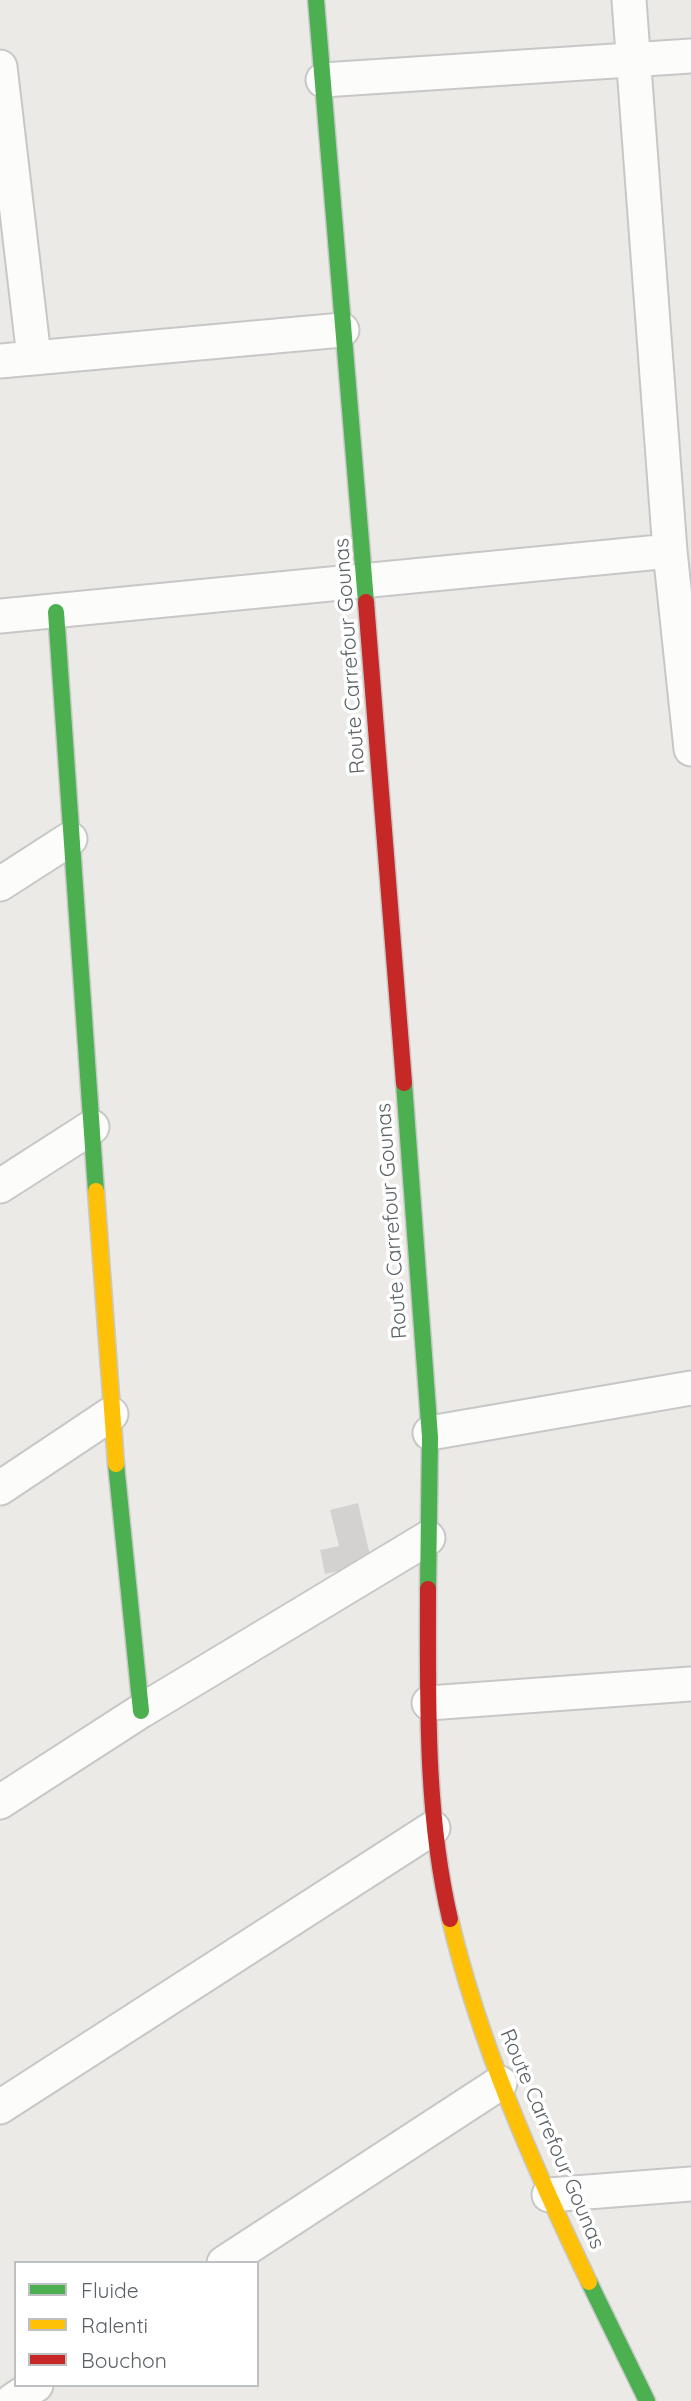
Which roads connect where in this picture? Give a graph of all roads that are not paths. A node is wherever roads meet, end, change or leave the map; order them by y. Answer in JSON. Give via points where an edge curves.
{"nodes":[{"id":1,"x":316,"y":0,"type":"edge"},
{"id":2,"x":629,"y":0,"type":"edge"},
{"id":3,"x":691,"y":55,"type":"edge"},
{"id":4,"x":634,"y":59,"type":"junction"},
{"id":5,"x":0,"y":67,"type":"edge"},
{"id":6,"x":323,"y":80,"type":"junction"},
{"id":7,"x":342,"y":330,"type":"junction"},
{"id":8,"x":34,"y":357,"type":"junction"},
{"id":9,"x":0,"y":361,"type":"edge"},
{"id":10,"x":670,"y":551,"type":"junction"},
{"id":11,"x":366,"y":580,"type":"junction"},
{"id":12,"x":56,"y":612,"type":"junction"},
{"id":13,"x":0,"y":616,"type":"edge"},
{"id":14,"x":690,"y":732,"type":"edge"},
{"id":15,"x":70,"y":839,"type":"junction"},
{"id":16,"x":0,"y":884,"type":"edge"},
{"id":17,"x":92,"y":1127,"type":"junction"},
{"id":18,"x":0,"y":1186,"type":"edge"},
{"id":19,"x":691,"y":1388,"type":"edge"},
{"id":20,"x":111,"y":1414,"type":"junction"},
{"id":21,"x":430,"y":1433,"type":"junction"},
{"id":22,"x":0,"y":1488,"type":"edge"},
{"id":23,"x":428,"y":1538,"type":"junction"},
{"id":24,"x":691,"y":1684,"type":"edge"},
{"id":25,"x":429,"y":1703,"type":"junction"},
{"id":26,"x":141,"y":1711,"type":"junction"},
{"id":27,"x":0,"y":1802,"type":"edge"},
{"id":28,"x":433,"y":1828,"type":"junction"},
{"id":29,"x":500,"y":2083,"type":"junction"},
{"id":30,"x":0,"y":2107,"type":"edge"},
{"id":31,"x":691,"y":2184,"type":"edge"},
{"id":32,"x":549,"y":2195,"type":"junction"},
{"id":33,"x":227,"y":2261,"type":"edge"},
{"id":34,"x":648,"y":2401,"type":"edge"}],
"edges":[{"from":1,"to":6,"type":"main road","name":"Route Carrefour Gounas"},
{"from":2,"to":4,"type":"street"},
{"from":3,"to":4,"type":"street"},
{"from":4,"to":6,"type":"street"},
{"from":4,"to":10,"type":"street"},
{"from":5,"to":8,"type":"street"},
{"from":6,"to":7,"type":"main road","name":"Route Carrefour Gounas"},
{"from":7,"to":8,"type":"street"},
{"from":7,"to":11,"type":"main road","name":"Route Carrefour Gounas"},
{"from":8,"to":9,"type":"street"},
{"from":10,"to":11,"type":"street"},
{"from":10,"to":14,"type":"street"},
{"from":11,"to":12,"type":"street"},
{"from":11,"to":21,"type":"main road","name":"Route Carrefour Gounas"},
{"from":12,"to":13,"type":"street"},
{"from":12,"to":15,"type":"main road"},
{"from":15,"to":16,"type":"street"},
{"from":15,"to":17,"type":"main road"},
{"from":17,"to":18,"type":"street"},
{"from":17,"to":20,"type":"main road"},
{"from":19,"to":21,"type":"street"},
{"from":20,"to":22,"type":"street"},
{"from":20,"to":26,"type":"main road"},
{"from":21,"to":23,"type":"main road","name":"Route Carrefour Gounas"},
{"from":23,"to":25,"type":"main road","name":"Route Carrefour Gounas"},
{"from":23,"to":26,"type":"street"},
{"from":24,"to":25,"type":"street"},
{"from":25,"to":28,"type":"main road","name":"Route Carrefour Gounas"},
{"from":26,"to":27,"type":"street"},
{"from":28,"to":29,"type":"main road","name":"Route Carrefour Gounas","via":[[460,1961]]},
{"from":28,"to":30,"type":"street"},
{"from":29,"to":32,"type":"main road","name":"Route Carrefour Gounas"},
{"from":29,"to":33,"type":"street"},
{"from":31,"to":32,"type":"street"},
{"from":32,"to":34,"type":"main road","name":"Route Carrefour Gounas"}]}
